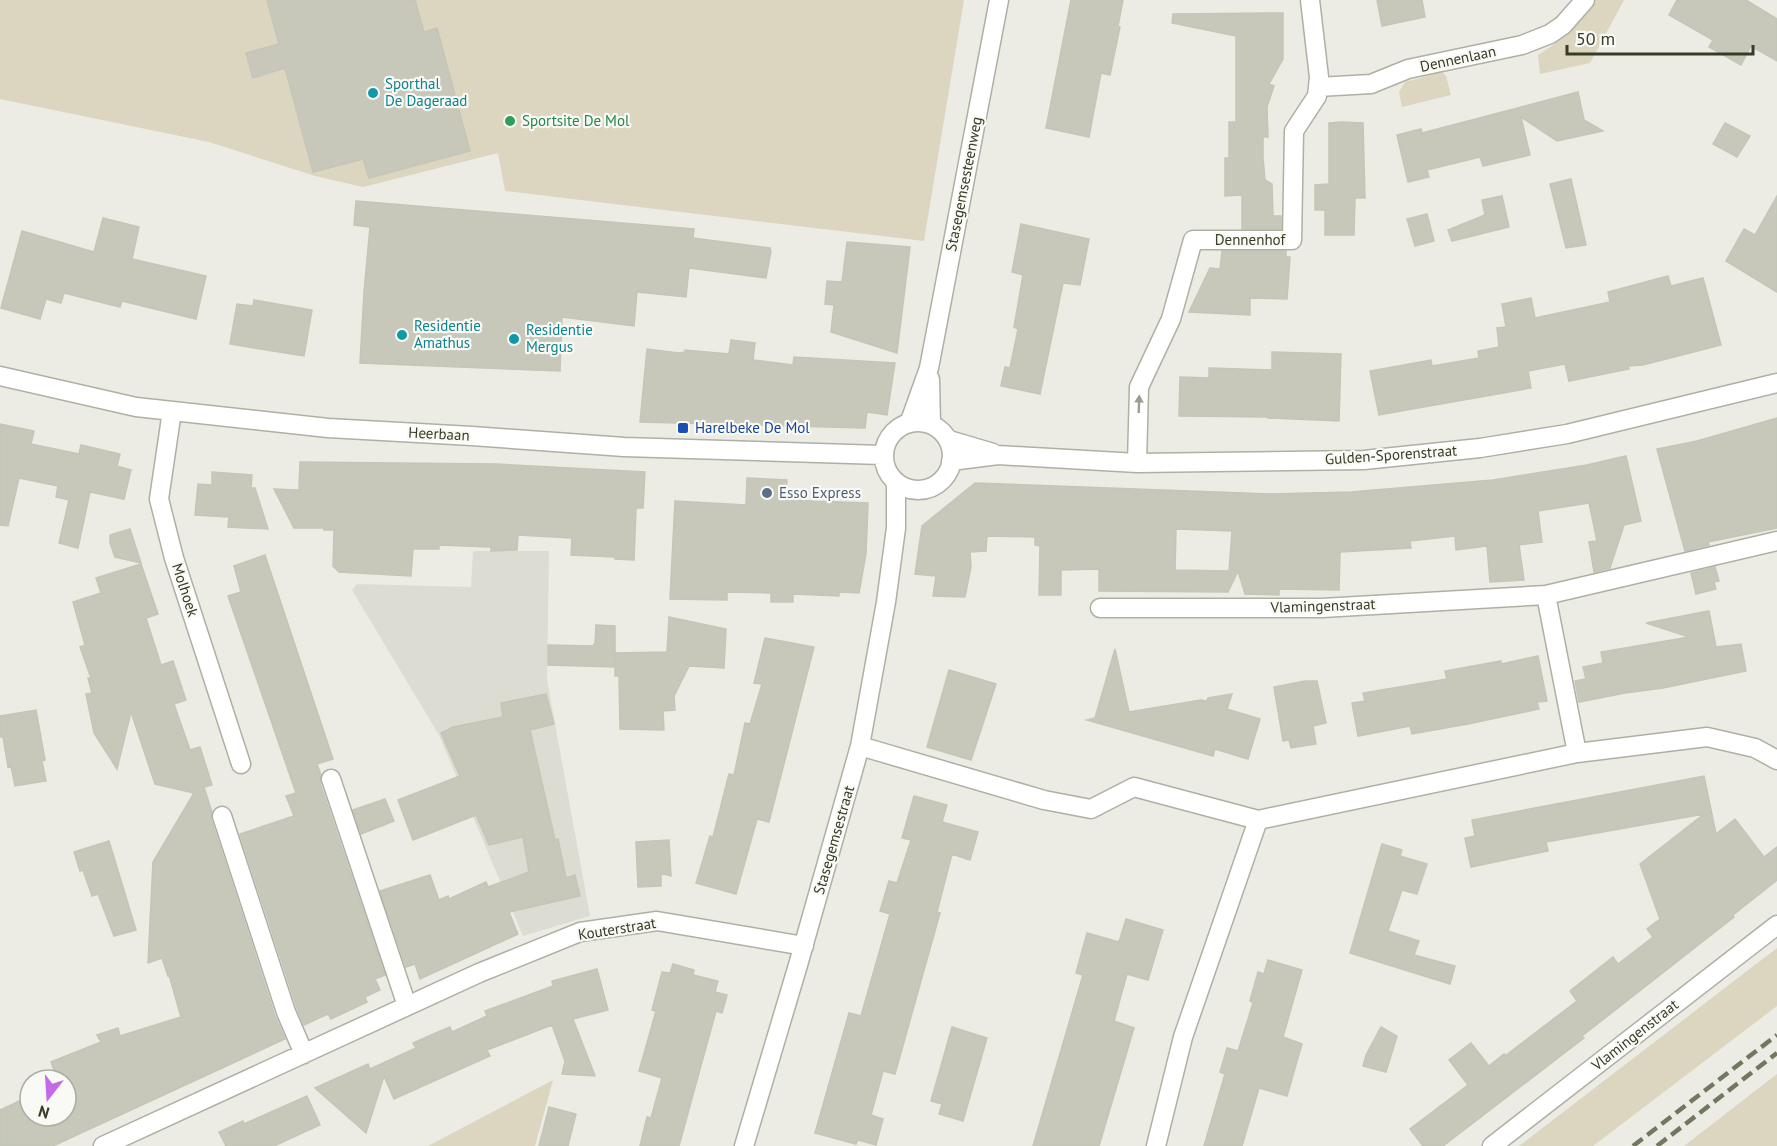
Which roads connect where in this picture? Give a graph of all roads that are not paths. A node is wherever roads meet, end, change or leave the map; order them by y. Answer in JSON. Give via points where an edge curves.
{"nodes":[{"id":1,"x":999,"y":0,"type":"edge"},
{"id":2,"x":1310,"y":0,"type":"edge"},
{"id":3,"x":1585,"y":0,"type":"edge"},
{"id":4,"x":1318,"y":87,"type":"junction"},
{"id":5,"x":929,"y":368,"type":"junction"},
{"id":6,"x":0,"y":376,"type":"edge"},
{"id":7,"x":1777,"y":383,"type":"edge"},
{"id":8,"x":172,"y":411,"type":"junction"},
{"id":9,"x":910,"y":421,"type":"junction"},
{"id":10,"x":931,"y":424,"type":"junction"},
{"id":11,"x":949,"y":440,"type":"junction"},
{"id":12,"x":882,"y":455,"type":"junction"},
{"id":13,"x":998,"y":455,"type":"junction"},
{"id":14,"x":951,"y":461,"type":"junction"},
{"id":15,"x":1137,"y":463,"type":"junction"},
{"id":16,"x":896,"y":483,"type":"junction"},
{"id":17,"x":916,"y":490,"type":"junction"},
{"id":18,"x":896,"y":528,"type":"junction"},
{"id":19,"x":1777,"y":541,"type":"edge"},
{"id":20,"x":1546,"y":595,"type":"junction"},
{"id":21,"x":1100,"y":608,"type":"dead end"},
{"id":22,"x":860,"y":746,"type":"junction"},
{"id":23,"x":1577,"y":753,"type":"junction"},
{"id":24,"x":1777,"y":760,"type":"edge"},
{"id":25,"x":241,"y":764,"type":"dead end"},
{"id":26,"x":331,"y":779,"type":"dead end"},
{"id":27,"x":222,"y":816,"type":"dead end"},
{"id":28,"x":1258,"y":820,"type":"junction"},
{"id":29,"x":1777,"y":925,"type":"edge"},
{"id":30,"x":804,"y":945,"type":"junction"},
{"id":31,"x":407,"y":1006,"type":"junction"},
{"id":32,"x":304,"y":1054,"type":"junction"},
{"id":33,"x":103,"y":1146,"type":"edge"},
{"id":34,"x":744,"y":1146,"type":"edge"},
{"id":35,"x":1156,"y":1146,"type":"edge"},
{"id":36,"x":1492,"y":1146,"type":"edge"}],
"edges":[{"from":1,"to":5,"type":"street","name":"Stasegemsesteenweg"},
{"from":2,"to":4,"type":"street"},
{"from":3,"to":4,"type":"street","name":"Dennenlaan","via":[[1563,25],[1522,45],[1408,69],[1371,84]]},
{"from":15,"to":4,"type":"street","name":"Dennenhof","one_way":true,"via":[[1139,387],[1171,319],[1193,240],[1292,240],[1294,130],[1317,96]]},
{"from":5,"to":9,"type":"street","name":"Stasegemsesteenweg"},
{"from":5,"to":10,"type":"street","name":"Stasegemsesteenweg"},
{"from":6,"to":8,"type":"street","name":"Heerbaan","via":[[136,407]]},
{"from":7,"to":15,"type":"street","name":"Gulden-Sporenstraat","via":[[1567,434],[1480,448],[1364,460]]},
{"from":8,"to":12,"type":"street","name":"Heerbaan","via":[[328,428],[624,447]]},
{"from":8,"to":25,"type":"street","name":"Molhoek","via":[[159,499],[174,558]]},
{"from":9,"to":10,"type":"street"},
{"from":9,"to":12,"type":"street","via":[[888,438]]},
{"from":10,"to":11,"type":"street"},
{"from":11,"to":13,"type":"street","name":"Gulden-Sporenstraat"},
{"from":11,"to":14,"type":"street"},
{"from":12,"to":16,"type":"street"},
{"from":13,"to":14,"type":"street","name":"Gulden-Sporenstraat"},
{"from":13,"to":15,"type":"street","name":"Gulden-Sporenstraat"},
{"from":14,"to":17,"type":"street","via":[[946,476],[937,485]]},
{"from":16,"to":17,"type":"street"},
{"from":16,"to":18,"type":"street","name":"Stasegemsestraat"},
{"from":17,"to":18,"type":"street","name":"Stasegemsestraat"},
{"from":18,"to":22,"type":"street","name":"Stasegemsestraat"},
{"from":19,"to":20,"type":"street","name":"Vlamingenstraat"},
{"from":20,"to":21,"type":"street","name":"Vlamingenstraat","via":[[1322,608]]},
{"from":20,"to":23,"type":"street"},
{"from":22,"to":28,"type":"street","via":[[1044,800],[1091,809],[1134,787]]},
{"from":22,"to":30,"type":"street","name":"Stasegemsestraat"},
{"from":23,"to":24,"type":"street","via":[[1707,737],[1755,748]]},
{"from":23,"to":28,"type":"street"},
{"from":26,"to":31,"type":"street"},
{"from":27,"to":32,"type":"street","via":[[286,1012]]},
{"from":28,"to":35,"type":"street","via":[[1183,1037]]},
{"from":29,"to":36,"type":"street","name":"Vlamingenstraat"},
{"from":30,"to":31,"type":"street","name":"Kouterstraat","via":[[657,921],[580,932]]},
{"from":30,"to":34,"type":"street","name":"Stasegemsestraat"},
{"from":31,"to":32,"type":"street","name":"Kouterstraat"},
{"from":32,"to":33,"type":"street","name":"Kouterstraat"}]}
